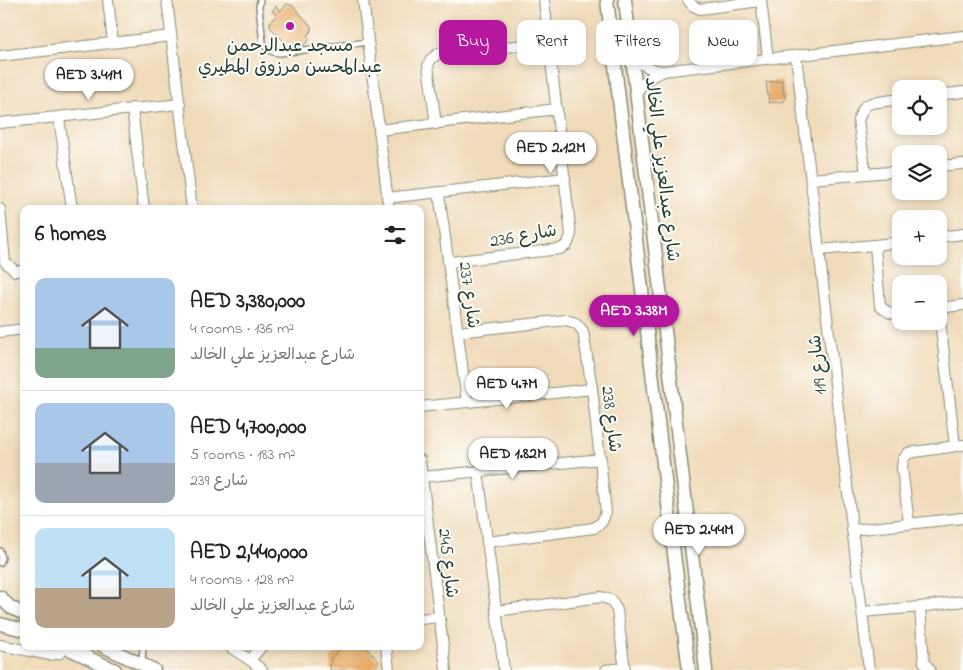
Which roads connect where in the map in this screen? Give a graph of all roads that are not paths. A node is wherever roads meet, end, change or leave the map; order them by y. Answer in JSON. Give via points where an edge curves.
{"nodes":[{"id":1,"x":108,"y":0,"type":"edge"},
{"id":2,"x":167,"y":0,"type":"edge"},
{"id":3,"x":260,"y":0,"type":"edge"},
{"id":4,"x":363,"y":0,"type":"edge"},
{"id":5,"x":544,"y":0,"type":"edge"},
{"id":6,"x":607,"y":0,"type":"edge"},
{"id":7,"x":625,"y":0,"type":"edge"},
{"id":8,"x":688,"y":0,"type":"edge"},
{"id":9,"x":761,"y":0,"type":"edge"},
{"id":10,"x":546,"y":20,"type":"edge"},
{"id":11,"x":627,"y":20,"type":"edge"},
{"id":12,"x":171,"y":36,"type":"junction"},
{"id":13,"x":963,"y":36,"type":"edge"},
{"id":14,"x":113,"y":42,"type":"junction"},
{"id":15,"x":368,"y":42,"type":"junction"},
{"id":16,"x":517,"y":45,"type":"edge"},
{"id":17,"x":0,"y":56,"type":"edge"},
{"id":18,"x":796,"y":56,"type":"junction"},
{"id":19,"x":768,"y":59,"type":"junction"},
{"id":20,"x":551,"y":65,"type":"edge"},
{"id":21,"x":633,"y":65,"type":"edge"},
{"id":22,"x":643,"y":65,"type":"edge"},
{"id":23,"x":663,"y":71,"type":"junction"},
{"id":24,"x":963,"y":92,"type":"edge"},
{"id":25,"x":636,"y":93,"type":"junction"},
{"id":26,"x":947,"y":94,"type":"edge"},
{"id":27,"x":892,"y":100,"type":"edge"},
{"id":28,"x":180,"y":104,"type":"junction"},
{"id":29,"x":132,"y":108,"type":"junction"},
{"id":30,"x":556,"y":109,"type":"junction"},
{"id":31,"x":60,"y":118,"type":"junction"},
{"id":32,"x":0,"y":124,"type":"edge"},
{"id":33,"x":436,"y":124,"type":"junction"},
{"id":34,"x":379,"y":130,"type":"junction"},
{"id":35,"x":963,"y":164,"type":"edge"},
{"id":36,"x":947,"y":165,"type":"edge"},
{"id":37,"x":892,"y":171,"type":"edge"},
{"id":38,"x":866,"y":174,"type":"junction"},
{"id":39,"x":564,"y":178,"type":"junction"},
{"id":40,"x":811,"y":179,"type":"junction"},
{"id":41,"x":439,"y":193,"type":"junction"},
{"id":42,"x":388,"y":203,"type":"edge"},
{"id":43,"x":71,"y":205,"type":"edge"},
{"id":44,"x":144,"y":205,"type":"edge"},
{"id":45,"x":192,"y":205,"type":"edge"},
{"id":46,"x":0,"y":209,"type":"edge"},
{"id":47,"x":963,"y":234,"type":"edge"},
{"id":48,"x":947,"y":236,"type":"edge"},
{"id":49,"x":892,"y":243,"type":"edge"},
{"id":50,"x":875,"y":245,"type":"junction"},
{"id":51,"x":820,"y":250,"type":"junction"},
{"id":52,"x":638,"y":254,"type":"junction"},
{"id":53,"x":449,"y":262,"type":"junction"},
{"id":54,"x":20,"y":271,"type":"edge"},
{"id":55,"x":963,"y":305,"type":"edge"},
{"id":56,"x":947,"y":308,"type":"edge"},
{"id":57,"x":892,"y":313,"type":"edge"},
{"id":58,"x":20,"y":330,"type":"edge"},
{"id":59,"x":942,"y":330,"type":"edge"},
{"id":60,"x":0,"y":332,"type":"edge"},
{"id":61,"x":458,"y":332,"type":"junction"},
{"id":62,"x":666,"y":334,"type":"junction"},
{"id":63,"x":592,"y":389,"type":"junction"},
{"id":64,"x":467,"y":402,"type":"junction"},
{"id":65,"x":424,"y":407,"type":"edge"},
{"id":66,"x":959,"y":446,"type":"edge"},
{"id":67,"x":600,"y":459,"type":"junction"},
{"id":68,"x":478,"y":471,"type":"junction"},
{"id":69,"x":424,"y":477,"type":"edge"},
{"id":70,"x":424,"y":493,"type":"edge"},
{"id":71,"x":963,"y":518,"type":"edge"},
{"id":72,"x":909,"y":523,"type":"junction"},
{"id":73,"x":852,"y":530,"type":"junction"},
{"id":74,"x":487,"y":542,"type":"junction"},
{"id":75,"x":673,"y":546,"type":"junction"},
{"id":76,"x":431,"y":549,"type":"junction"},
{"id":77,"x":424,"y":550,"type":"edge"},
{"id":78,"x":0,"y":551,"type":"edge"},
{"id":79,"x":0,"y":563,"type":"edge"},
{"id":80,"x":0,"y":597,"type":"edge"},
{"id":81,"x":963,"y":601,"type":"edge"},
{"id":82,"x":920,"y":607,"type":"junction"},
{"id":83,"x":496,"y":610,"type":"junction"},
{"id":84,"x":20,"y":612,"type":"edge"},
{"id":85,"x":862,"y":612,"type":"junction"},
{"id":86,"x":439,"y":617,"type":"junction"},
{"id":87,"x":424,"y":619,"type":"edge"},
{"id":88,"x":700,"y":620,"type":"junction"},
{"id":89,"x":0,"y":624,"type":"edge"},
{"id":90,"x":20,"y":629,"type":"edge"},
{"id":91,"x":0,"y":645,"type":"edge"},
{"id":92,"x":20,"y":649,"type":"edge"},
{"id":93,"x":25,"y":650,"type":"edge"},
{"id":94,"x":62,"y":650,"type":"edge"},
{"id":95,"x":72,"y":650,"type":"edge"},
{"id":96,"x":113,"y":650,"type":"edge"},
{"id":97,"x":144,"y":650,"type":"edge"},
{"id":98,"x":234,"y":650,"type":"edge"},
{"id":99,"x":259,"y":650,"type":"edge"},
{"id":100,"x":386,"y":650,"type":"edge"},
{"id":101,"x":250,"y":660,"type":"junction"},
{"id":102,"x":148,"y":667,"type":"edge"},
{"id":103,"x":624,"y":669,"type":"edge"},
{"id":104,"x":115,"y":670,"type":"edge"},
{"id":105,"x":262,"y":670,"type":"edge"},
{"id":106,"x":389,"y":670,"type":"edge"},
{"id":107,"x":446,"y":670,"type":"edge"},
{"id":108,"x":504,"y":670,"type":"edge"},
{"id":109,"x":606,"y":670,"type":"edge"},
{"id":110,"x":689,"y":670,"type":"edge"},
{"id":111,"x":706,"y":670,"type":"edge"},
{"id":112,"x":869,"y":670,"type":"edge"},
{"id":113,"x":930,"y":670,"type":"edge"}],
"edges":[{"from":1,"to":14,"type":"street"},
{"from":2,"to":12,"type":"street"},
{"from":3,"to":15,"type":"lane","via":[[263,43],[272,52]]},
{"from":4,"to":15,"type":"street"},
{"from":5,"to":10,"type":"street","name":"شارع 236"},
{"from":6,"to":52,"type":"street","name":"شارع عبدالعزيز علي الخالد"},
{"from":7,"to":11,"type":"street","name":"شارع عبدالعزيز علي الخالد"},
{"from":8,"to":9,"type":"street","via":[[700,9]]},
{"from":9,"to":19,"type":"street"},
{"from":12,"to":14,"type":"street"},
{"from":12,"to":28,"type":"street"},
{"from":13,"to":18,"type":"street"},
{"from":14,"to":17,"type":"street"},
{"from":15,"to":34,"type":"street"},
{"from":16,"to":33,"type":"street","via":[[439,53],[431,59],[428,66]]},
{"from":18,"to":19,"type":"street"},
{"from":18,"to":40,"type":"street","name":"شارع 119"},
{"from":19,"to":23,"type":"street"},
{"from":20,"to":30,"type":"street","name":"شارع 236"},
{"from":21,"to":25,"type":"street","name":"شارع عبدالعزيز علي الخالد"},
{"from":22,"to":23,"type":"street"},
{"from":23,"to":25,"type":"street","via":[[647,79]]},
{"from":24,"to":26,"type":"street"},
{"from":25,"to":62,"type":"street","name":"شارع عبدالعزيز علي الخالد"},
{"from":27,"to":38,"type":"street","via":[[865,106],[858,120]]},
{"from":28,"to":29,"type":"street"},
{"from":28,"to":45,"type":"street"},
{"from":29,"to":31,"type":"street"},
{"from":29,"to":44,"type":"street"},
{"from":30,"to":33,"type":"street"},
{"from":30,"to":39,"type":"street","name":"شارع 236"},
{"from":31,"to":32,"type":"street"},
{"from":31,"to":43,"type":"street"},
{"from":33,"to":34,"type":"street"},
{"from":34,"to":42,"type":"street"},
{"from":35,"to":36,"type":"street"},
{"from":37,"to":38,"type":"street"},
{"from":38,"to":40,"type":"street"},
{"from":39,"to":41,"type":"street"},
{"from":39,"to":53,"type":"street","name":"شارع 236","via":[[571,235],[567,245],[560,249]]},
{"from":40,"to":51,"type":"street","name":"شارع 119"},
{"from":41,"to":42,"type":"street"},
{"from":41,"to":53,"type":"street","name":"شارع 237"},
{"from":46,"to":54,"type":"street","via":[[5,262],[15,272]]},
{"from":47,"to":48,"type":"street"},
{"from":49,"to":50,"type":"street"},
{"from":50,"to":51,"type":"street"},
{"from":50,"to":57,"type":"street","via":[[880,306]]},
{"from":51,"to":73,"type":"street","name":"شارع 119"},
{"from":52,"to":62,"type":"street","via":[[648,279],[654,328],[659,334]]},
{"from":52,"to":75,"type":"street","name":"شارع عبدالعزيز علي الخالد"},
{"from":53,"to":61,"type":"street","name":"شارع 237"},
{"from":55,"to":56,"type":"street"},
{"from":58,"to":60,"type":"street"},
{"from":59,"to":66,"type":"street"},
{"from":61,"to":63,"type":"street","name":"شارع 238","via":[[566,320],[576,322],[583,331]]},
{"from":61,"to":64,"type":"street","name":"شارع 237"},
{"from":62,"to":88,"type":"street","name":"شارع عبدالعزيز علي الخالد"},
{"from":63,"to":64,"type":"street"},
{"from":63,"to":67,"type":"street","name":"شارع 238"},
{"from":64,"to":65,"type":"street"},
{"from":66,"to":72,"type":"street","via":[[908,453],[902,460]]},
{"from":67,"to":68,"type":"street"},
{"from":67,"to":74,"type":"street","name":"شارع 238","via":[[606,512],[602,522],[594,528]]},
{"from":68,"to":69,"type":"street"},
{"from":68,"to":74,"type":"street"},
{"from":70,"to":76,"type":"street","name":"شارع 245"},
{"from":71,"to":72,"type":"street"},
{"from":72,"to":73,"type":"street"},
{"from":73,"to":85,"type":"street","name":"شارع 119"},
{"from":74,"to":83,"type":"street"},
{"from":75,"to":88,"type":"street","via":[[678,542],[683,544],[689,591]]},
{"from":75,"to":110,"type":"street","name":"شارع عبدالعزيز علي الخالد"},
{"from":76,"to":77,"type":"street"},
{"from":76,"to":86,"type":"street","name":"شارع 245"},
{"from":78,"to":79,"type":"lane"},
{"from":80,"to":84,"type":"street"},
{"from":81,"to":82,"type":"street"},
{"from":82,"to":85,"type":"street"},
{"from":82,"to":113,"type":"street","via":[[924,662]]},
{"from":83,"to":103,"type":"street","via":[[600,598],[611,600],[617,610]]},
{"from":83,"to":108,"type":"street"},
{"from":85,"to":112,"type":"street","name":"شارع 119"},
{"from":86,"to":87,"type":"street"},
{"from":86,"to":107,"type":"street","name":"شارع 245"},
{"from":88,"to":111,"type":"street","name":"شارع عبدالعزيز علي الخالد"},
{"from":89,"to":90,"type":"street"},
{"from":91,"to":92,"type":"street"},
{"from":93,"to":94,"type":"street","via":[[50,655]]},
{"from":95,"to":104,"type":"street"},
{"from":96,"to":102,"type":"street"},
{"from":97,"to":102,"type":"lane"},
{"from":98,"to":101,"type":"street"},
{"from":99,"to":101,"type":"street"},
{"from":100,"to":106,"type":"street"},
{"from":101,"to":105,"type":"street"},
{"from":103,"to":109,"type":"street"}]}
